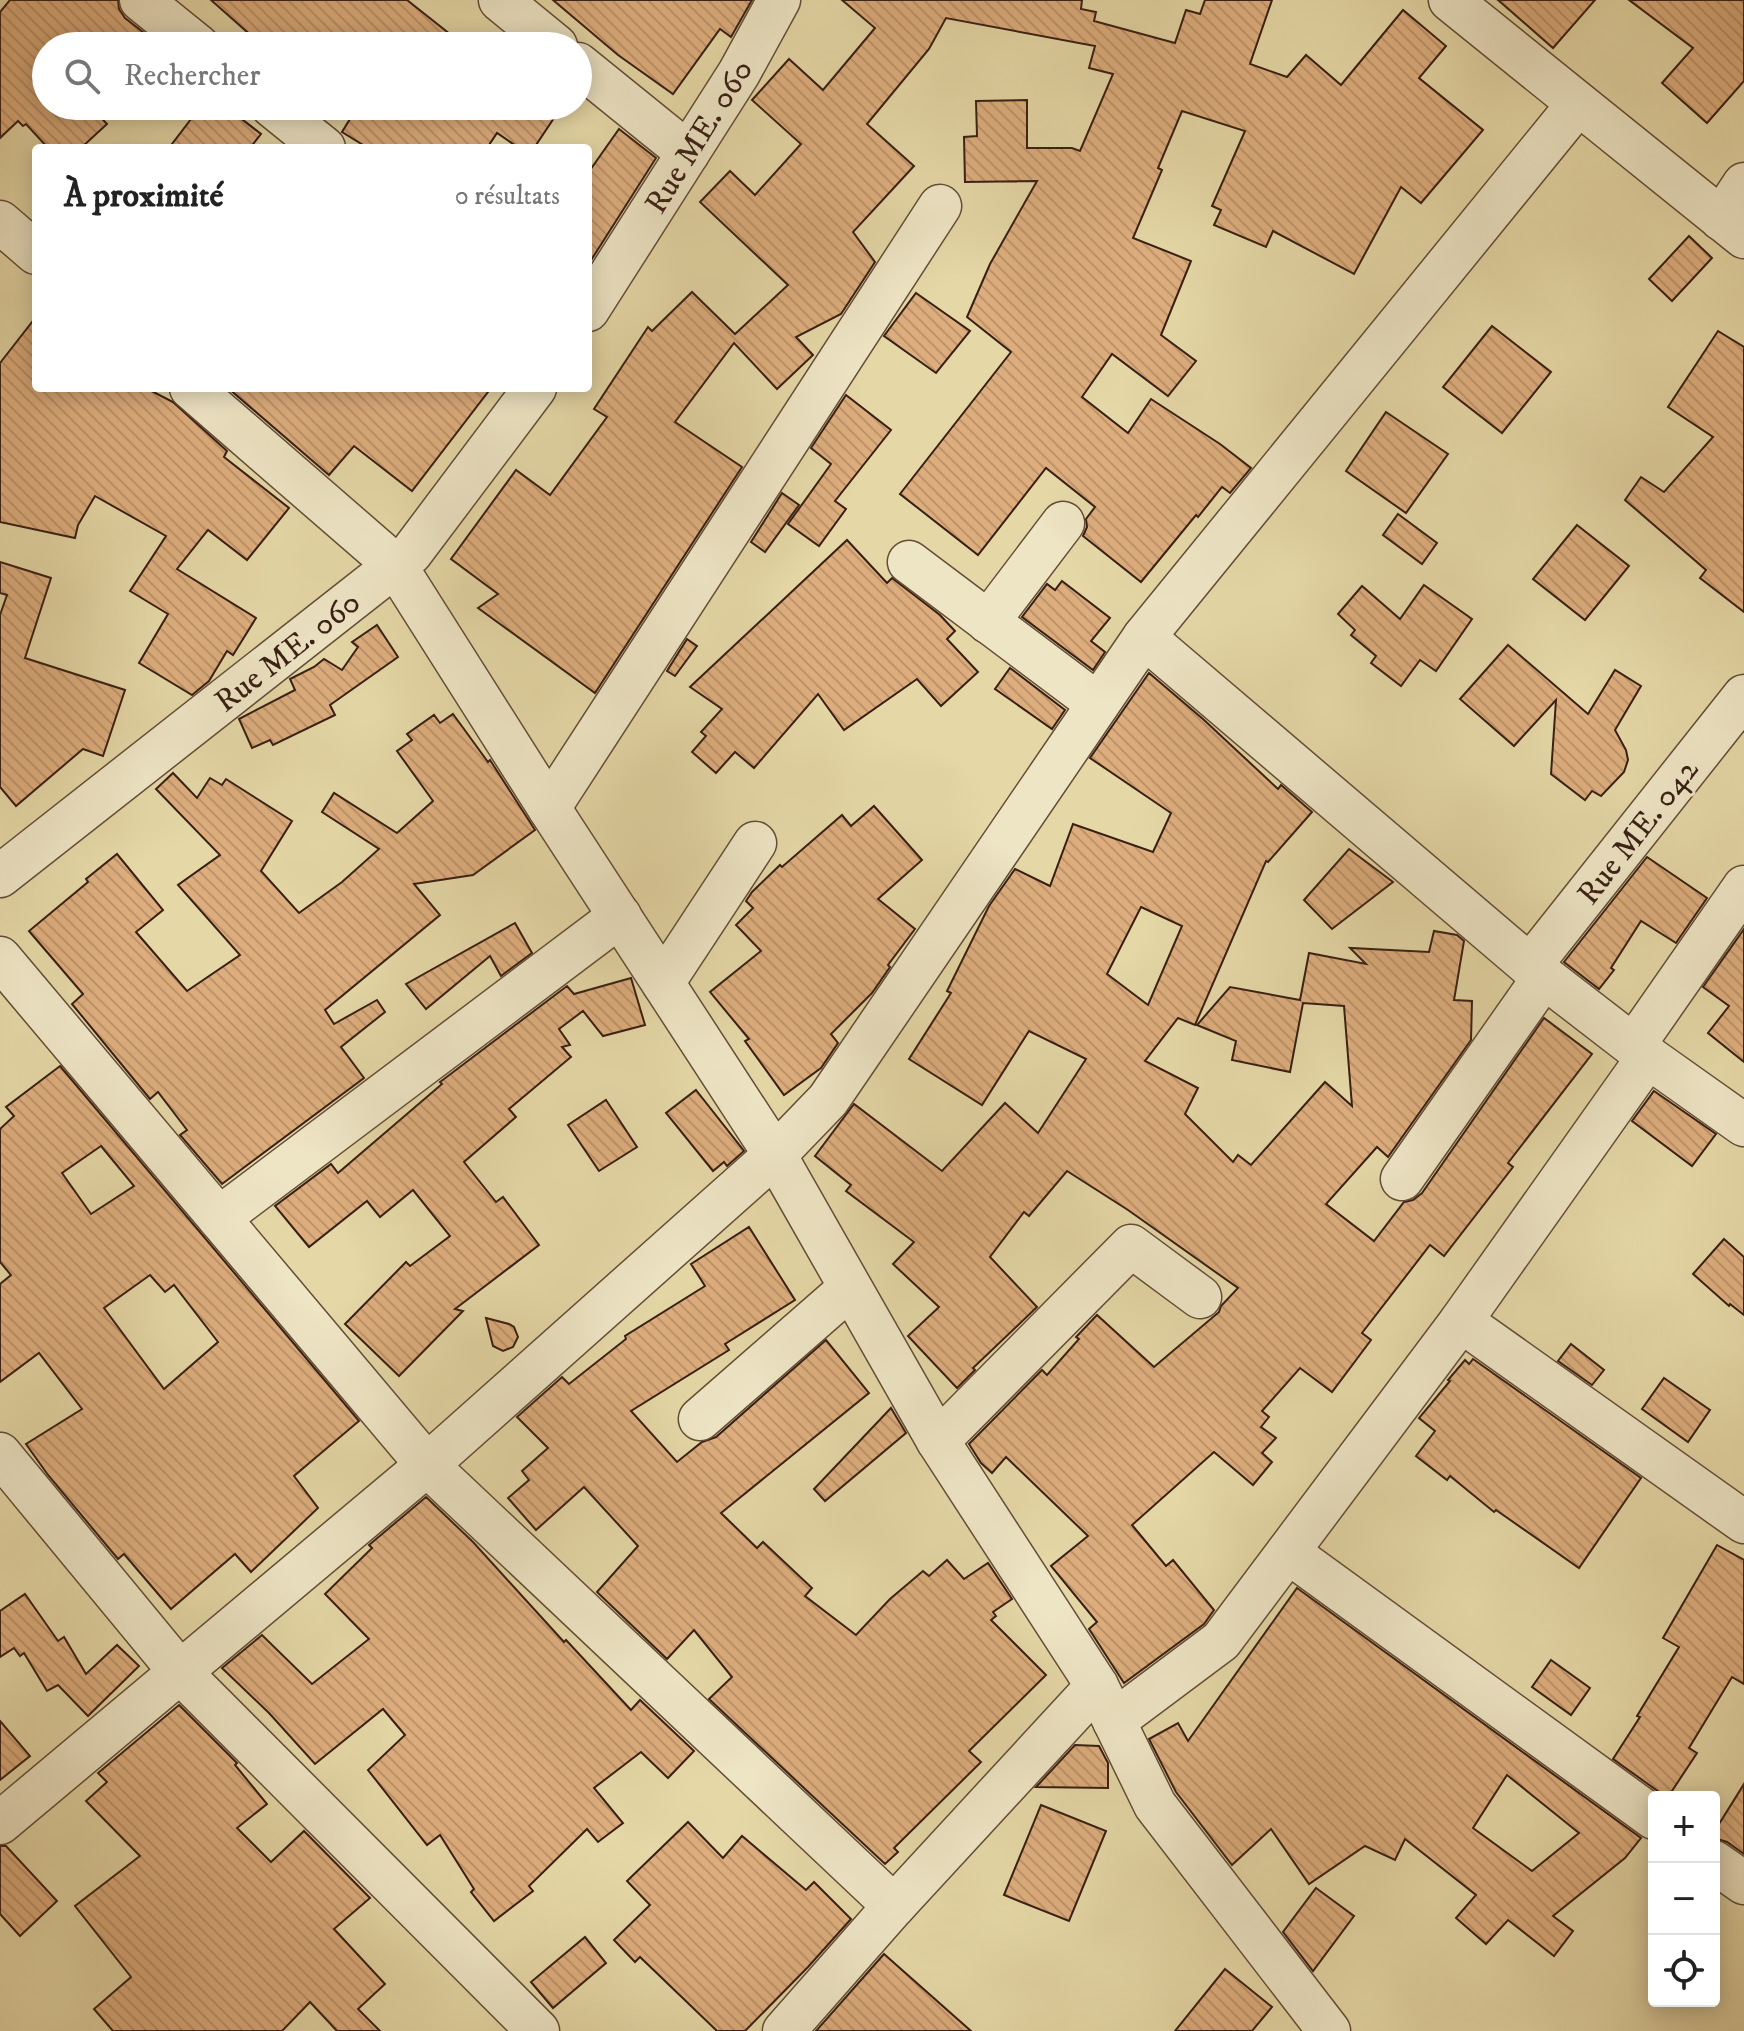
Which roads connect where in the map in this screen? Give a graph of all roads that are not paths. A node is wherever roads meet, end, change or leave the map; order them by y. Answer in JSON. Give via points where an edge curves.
{"nodes":[{"id":1,"x":141,"y":0,"type":"edge"},
{"id":2,"x":500,"y":0,"type":"edge"},
{"id":3,"x":779,"y":0,"type":"edge"},
{"id":4,"x":1450,"y":0,"type":"edge"},
{"id":5,"x":181,"y":32,"type":"edge"},
{"id":6,"x":539,"y":32,"type":"edge"},
{"id":7,"x":592,"y":75,"type":"edge"},
{"id":8,"x":1578,"y":104,"type":"junction"},
{"id":9,"x":289,"y":120,"type":"edge"},
{"id":10,"x":319,"y":144,"type":"edge"},
{"id":11,"x":688,"y":153,"type":"junction"},
{"id":12,"x":1744,"y":184,"type":"edge"},
{"id":13,"x":940,"y":206,"type":"dead end"},
{"id":14,"x":0,"y":222,"type":"edge"},
{"id":15,"x":1732,"y":228,"type":"edge"},
{"id":16,"x":32,"y":250,"type":"edge"},
{"id":17,"x":592,"y":304,"type":"edge"},
{"id":18,"x":196,"y":392,"type":"edge"},
{"id":19,"x":532,"y":392,"type":"edge"},
{"id":20,"x":1063,"y":523,"type":"dead end"},
{"id":21,"x":909,"y":562,"type":"dead end"},
{"id":22,"x":395,"y":565,"type":"junction"},
{"id":23,"x":988,"y":622,"type":"junction"},
{"id":24,"x":1144,"y":637,"type":"junction"},
{"id":25,"x":1744,"y":696,"type":"edge"},
{"id":26,"x":1098,"y":704,"type":"junction"},
{"id":27,"x":549,"y":808,"type":"junction"},
{"id":28,"x":755,"y":843,"type":"dead end"},
{"id":29,"x":0,"y":876,"type":"edge"},
{"id":30,"x":1744,"y":887,"type":"edge"},
{"id":31,"x":620,"y":916,"type":"junction"},
{"id":32,"x":0,"y":958,"type":"edge"},
{"id":33,"x":1537,"y":972,"type":"junction"},
{"id":34,"x":663,"y":983,"type":"junction"},
{"id":35,"x":1641,"y":1051,"type":"junction"},
{"id":36,"x":1744,"y":1125,"type":"edge"},
{"id":37,"x":775,"y":1155,"type":"junction"},
{"id":38,"x":1402,"y":1179,"type":"dead end"},
{"id":39,"x":219,"y":1218,"type":"junction"},
{"id":40,"x":850,"y":1288,"type":"junction"},
{"id":41,"x":1200,"y":1297,"type":"dead end"},
{"id":42,"x":1461,"y":1321,"type":"junction"},
{"id":43,"x":700,"y":1419,"type":"dead end"},
{"id":44,"x":938,"y":1441,"type":"junction"},
{"id":45,"x":0,"y":1454,"type":"edge"},
{"id":46,"x":427,"y":1465,"type":"junction"},
{"id":47,"x":1744,"y":1522,"type":"edge"},
{"id":48,"x":1288,"y":1552,"type":"junction"},
{"id":49,"x":180,"y":1672,"type":"junction"},
{"id":50,"x":1106,"y":1704,"type":"junction"},
{"id":51,"x":1648,"y":1814,"type":"edge"},
{"id":52,"x":0,"y":1823,"type":"edge"},
{"id":53,"x":1715,"y":1863,"type":"edge"},
{"id":54,"x":1744,"y":1883,"type":"edge"},
{"id":55,"x":894,"y":1906,"type":"junction"},
{"id":56,"x":538,"y":2031,"type":"edge"},
{"id":57,"x":784,"y":2031,"type":"edge"},
{"id":58,"x":1329,"y":2031,"type":"edge"}],
"edges":[{"from":1,"to":5,"type":"street"},
{"from":2,"to":6,"type":"street"},
{"from":3,"to":11,"type":"street","name":"Rue ME. 060"},
{"from":4,"to":8,"type":"street"},
{"from":7,"to":11,"type":"street"},
{"from":8,"to":15,"type":"street"},
{"from":8,"to":24,"type":"street"},
{"from":9,"to":10,"type":"street"},
{"from":11,"to":17,"type":"street","name":"Rue ME. 060"},
{"from":12,"to":15,"type":"street"},
{"from":13,"to":27,"type":"street"},
{"from":14,"to":16,"type":"street"},
{"from":18,"to":22,"type":"street"},
{"from":19,"to":22,"type":"street","name":"Rue ME. 060","via":[[411,553]]},
{"from":20,"to":23,"type":"street"},
{"from":21,"to":23,"type":"street"},
{"from":22,"to":27,"type":"street"},
{"from":22,"to":29,"type":"street","name":"Rue ME. 060"},
{"from":23,"to":26,"type":"street"},
{"from":24,"to":26,"type":"street"},
{"from":24,"to":33,"type":"street"},
{"from":25,"to":33,"type":"street","name":"Rue ME. 042"},
{"from":26,"to":37,"type":"street","via":[[828,1100]]},
{"from":27,"to":31,"type":"street"},
{"from":28,"to":34,"type":"street"},
{"from":30,"to":35,"type":"street"},
{"from":31,"to":34,"type":"street"},
{"from":31,"to":39,"type":"street"},
{"from":32,"to":39,"type":"street"},
{"from":33,"to":35,"type":"street"},
{"from":33,"to":38,"type":"street","name":"Rue ME. 042"},
{"from":34,"to":37,"type":"street"},
{"from":35,"to":36,"type":"street"},
{"from":35,"to":42,"type":"street"},
{"from":37,"to":40,"type":"street"},
{"from":37,"to":46,"type":"street"},
{"from":39,"to":46,"type":"street"},
{"from":40,"to":43,"type":"street"},
{"from":40,"to":44,"type":"street"},
{"from":41,"to":44,"type":"street","via":[[1131,1246]]},
{"from":42,"to":47,"type":"street"},
{"from":42,"to":48,"type":"street"},
{"from":44,"to":50,"type":"street"},
{"from":45,"to":49,"type":"street"},
{"from":46,"to":49,"type":"street"},
{"from":46,"to":55,"type":"street"},
{"from":48,"to":50,"type":"street","via":[[1221,1641]]},
{"from":48,"to":51,"type":"street"},
{"from":49,"to":52,"type":"street"},
{"from":49,"to":56,"type":"street"},
{"from":50,"to":55,"type":"street"},
{"from":50,"to":58,"type":"street","via":[[1155,1805]]},
{"from":53,"to":54,"type":"street"},
{"from":55,"to":57,"type":"street"}]}
